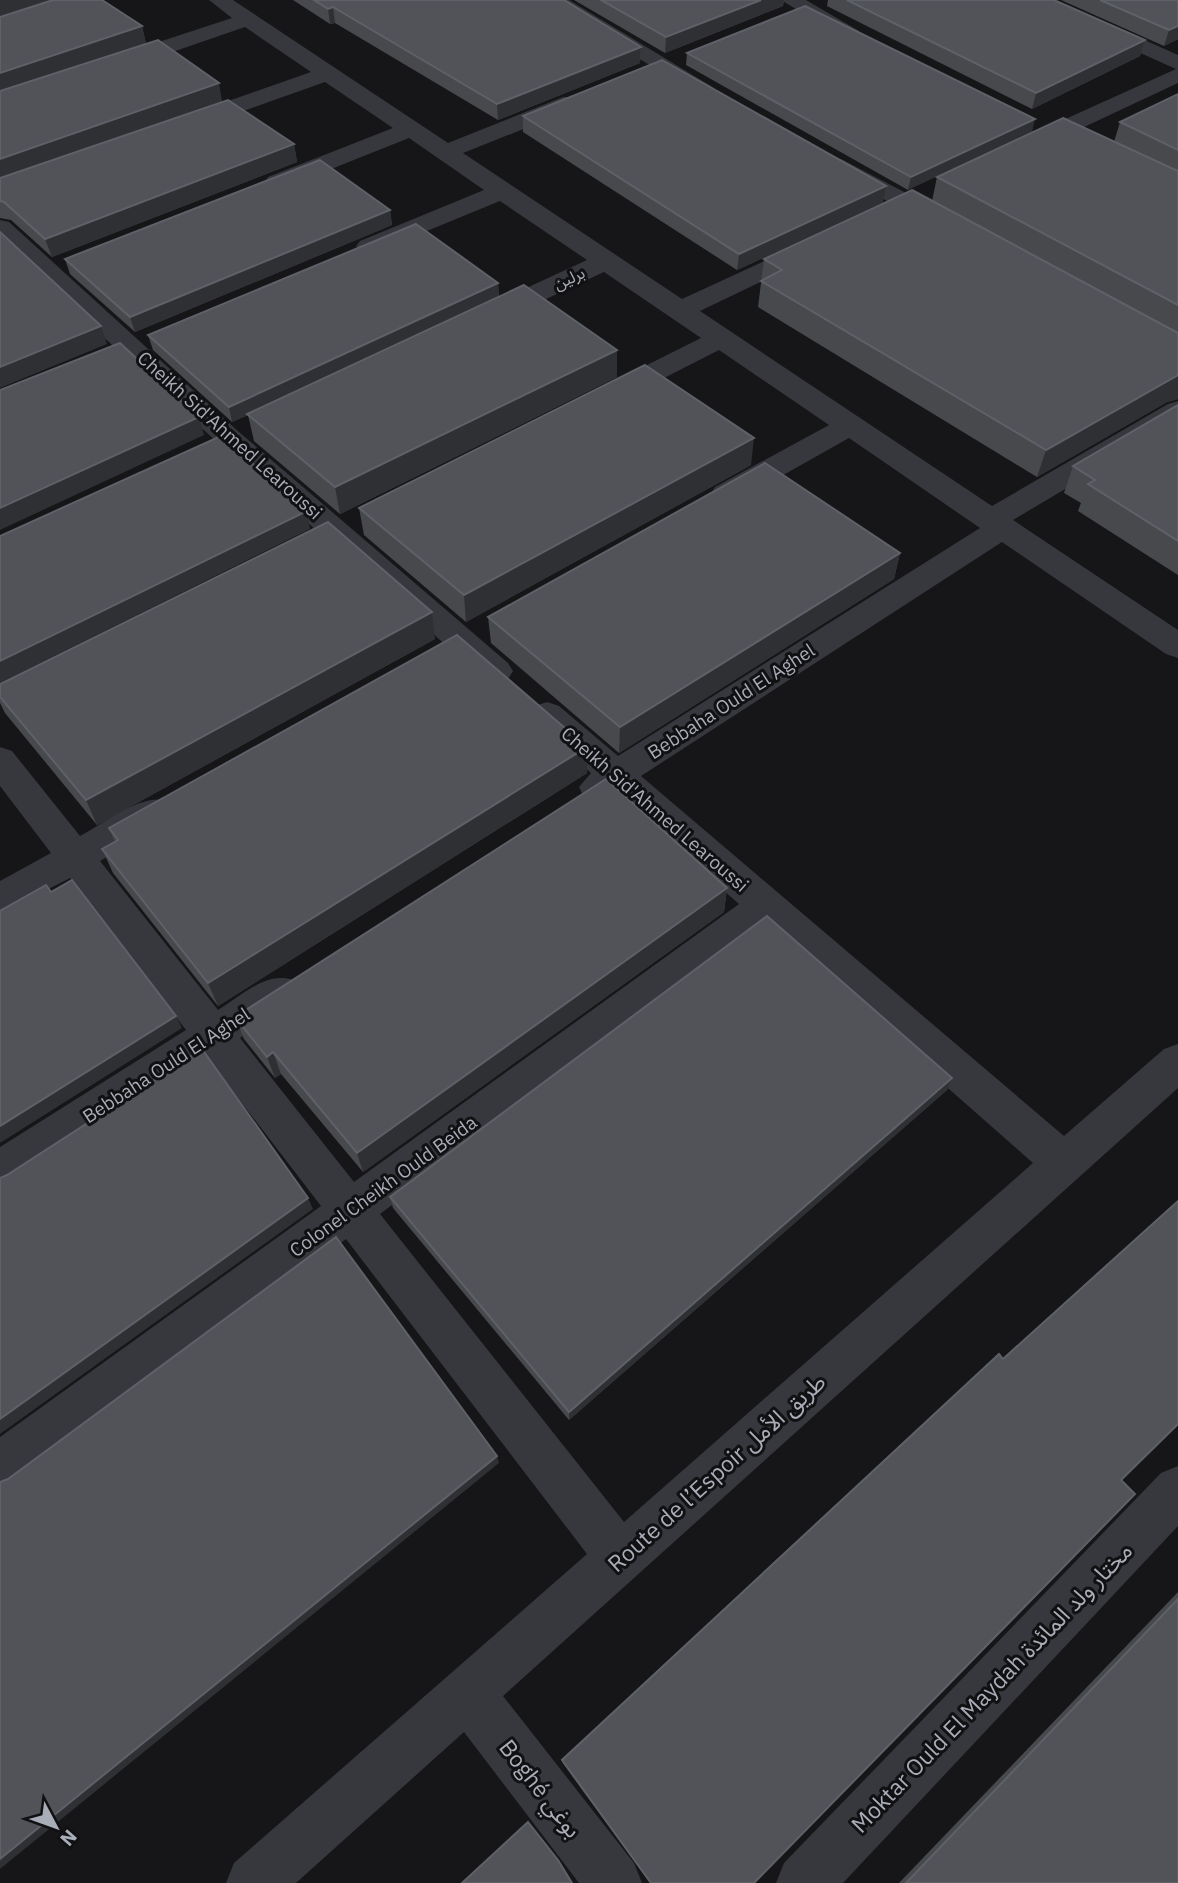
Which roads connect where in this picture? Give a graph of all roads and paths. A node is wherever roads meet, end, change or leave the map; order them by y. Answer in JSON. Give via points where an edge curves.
{"nodes":[{"id":1,"x":554,"y":0,"type":"edge"},
{"id":2,"x":1038,"y":0,"type":"edge"},
{"id":3,"x":235,"y":6,"type":"edge"},
{"id":4,"x":799,"y":6,"type":"edge"},
{"id":5,"x":864,"y":38,"type":"edge"},
{"id":6,"x":690,"y":55,"type":"edge"},
{"id":7,"x":1178,"y":63,"type":"edge"},
{"id":8,"x":665,"y":65,"type":"junction"},
{"id":9,"x":92,"y":72,"type":"edge"},
{"id":10,"x":328,"y":73,"type":"junction"},
{"id":11,"x":639,"y":75,"type":"edge"},
{"id":12,"x":1178,"y":75,"type":"edge"},
{"id":13,"x":587,"y":96,"type":"edge"},
{"id":14,"x":722,"y":99,"type":"edge"},
{"id":15,"x":1032,"y":119,"type":"edge"},
{"id":16,"x":170,"y":129,"type":"edge"},
{"id":17,"x":412,"y":129,"type":"junction"},
{"id":18,"x":1057,"y":131,"type":"junction"},
{"id":19,"x":1081,"y":143,"type":"edge"},
{"id":20,"x":446,"y":152,"type":"junction"},
{"id":21,"x":1007,"y":155,"type":"edge"},
{"id":22,"x":825,"y":157,"type":"edge"},
{"id":23,"x":256,"y":190,"type":"edge"},
{"id":24,"x":503,"y":191,"type":"junction"},
{"id":25,"x":932,"y":191,"type":"dead end"},
{"id":26,"x":907,"y":203,"type":"junction"},
{"id":27,"x":882,"y":215,"type":"edge"},
{"id":28,"x":0,"y":227,"type":"edge"},
{"id":29,"x":966,"y":235,"type":"edge"},
{"id":30,"x":832,"y":239,"type":"edge"},
{"id":31,"x":349,"y":254,"type":"edge"},
{"id":32,"x":74,"y":260,"type":"edge"},
{"id":33,"x":606,"y":261,"type":"junction"},
{"id":34,"x":48,"y":270,"type":"junction"},
{"id":35,"x":681,"y":310,"type":"junction"},
{"id":36,"x":468,"y":326,"type":"edge"},
{"id":37,"x":722,"y":338,"type":"junction"},
{"id":38,"x":585,"y":407,"type":"edge"},
{"id":39,"x":1178,"y":410,"type":"edge"},
{"id":40,"x":850,"y":425,"type":"junction"},
{"id":41,"x":705,"y":506,"type":"edge"},
{"id":42,"x":997,"y":524,"type":"junction"},
{"id":43,"x":1178,"y":646,"type":"edge"},
{"id":44,"x":0,"y":760,"type":"edge"},
{"id":45,"x":616,"y":775,"type":"junction"},
{"id":46,"x":183,"y":797,"type":"edge"},
{"id":47,"x":569,"y":805,"type":"edge"},
{"id":48,"x":73,"y":858,"type":"junction"},
{"id":49,"x":0,"y":899,"type":"edge"},
{"id":50,"x":766,"y":905,"type":"junction"},
{"id":51,"x":304,"y":976,"type":"edge"},
{"id":52,"x":212,"y":1035,"type":"junction"},
{"id":53,"x":1178,"y":1062,"type":"edge"},
{"id":54,"x":1063,"y":1164,"type":"junction"},
{"id":55,"x":0,"y":1170,"type":"edge"},
{"id":56,"x":349,"y":1211,"type":"junction"},
{"id":57,"x":0,"y":1467,"type":"edge"},
{"id":58,"x":1178,"y":1490,"type":"edge"},
{"id":59,"x":620,"y":1557,"type":"junction"},
{"id":60,"x":468,"y":1694,"type":"junction"},
{"id":61,"x":254,"y":1883,"type":"edge"},
{"id":62,"x":614,"y":1883,"type":"edge"},
{"id":63,"x":804,"y":1883,"type":"edge"}],
"edges":[{"from":1,"to":8,"type":"street"},
{"from":2,"to":7,"type":"street"},
{"from":3,"to":9,"type":"street"},
{"from":3,"to":10,"type":"street"},
{"from":4,"to":5,"type":"street"},
{"from":6,"to":8,"type":"street"},
{"from":8,"to":11,"type":"street"},
{"from":8,"to":14,"type":"street"},
{"from":10,"to":16,"type":"street"},
{"from":10,"to":17,"type":"street"},
{"from":12,"to":18,"type":"street"},
{"from":13,"to":20,"type":"street"},
{"from":15,"to":18,"type":"street"},
{"from":17,"to":20,"type":"street"},
{"from":17,"to":23,"type":"street"},
{"from":18,"to":19,"type":"street"},
{"from":18,"to":21,"type":"street"},
{"from":20,"to":24,"type":"street"},
{"from":22,"to":26,"type":"street"},
{"from":24,"to":31,"type":"street"},
{"from":24,"to":33,"type":"street"},
{"from":25,"to":26,"type":"street"},
{"from":26,"to":27,"type":"street"},
{"from":26,"to":29,"type":"street"},
{"from":28,"to":34,"type":"street","name":"Cheikh Sid'Ahmed Learoussi"},
{"from":30,"to":35,"type":"street"},
{"from":32,"to":34,"type":"street"},
{"from":33,"to":35,"type":"street"},
{"from":33,"to":36,"type":"street","name":"برلين"},
{"from":34,"to":45,"type":"street","name":"Cheikh Sid'Ahmed Learoussi","via":[[229,438]]},
{"from":35,"to":37,"type":"street"},
{"from":37,"to":38,"type":"street"},
{"from":37,"to":40,"type":"street"},
{"from":39,"to":42,"type":"street","name":"Bebbaha Ould El Aghel"},
{"from":40,"to":41,"type":"street"},
{"from":40,"to":42,"type":"street"},
{"from":42,"to":43,"type":"street"},
{"from":42,"to":45,"type":"street","name":"Bebbaha Ould El Aghel"},
{"from":44,"to":48,"type":"street"},
{"from":45,"to":47,"type":"street","name":"Bebbaha Ould El Aghel"},
{"from":45,"to":50,"type":"street","name":"Cheikh Sid'Ahmed Learoussi"},
{"from":46,"to":48,"type":"street"},
{"from":48,"to":49,"type":"street"},
{"from":48,"to":52,"type":"street"},
{"from":50,"to":54,"type":"street","name":"Cheikh Sid'Ahmed Learoussi"},
{"from":50,"to":56,"type":"street","name":"Colonel Cheikh Ould Beida"},
{"from":51,"to":52,"type":"street","name":"Bebbaha Ould El Aghel"},
{"from":52,"to":55,"type":"street","name":"Bebbaha Ould El Aghel"},
{"from":52,"to":56,"type":"street"},
{"from":53,"to":54,"type":"street","name":"Route de l’Espoir طريق الأمل"},
{"from":54,"to":59,"type":"street","name":"Route de l’Espoir طريق الأمل"},
{"from":56,"to":57,"type":"street","name":"Colonel Cheikh Ould Beida"},
{"from":56,"to":59,"type":"street"},
{"from":58,"to":63,"type":"street","name":"Moktar Ould El Maydah مختار ولد المائدة"},
{"from":59,"to":60,"type":"street","name":"Route de l’Espoir طريق الأمل"},
{"from":60,"to":61,"type":"street","name":"Route de l’Espoir طريق الأمل"},
{"from":60,"to":62,"type":"street","name":"Boghé بوغي"}]}
